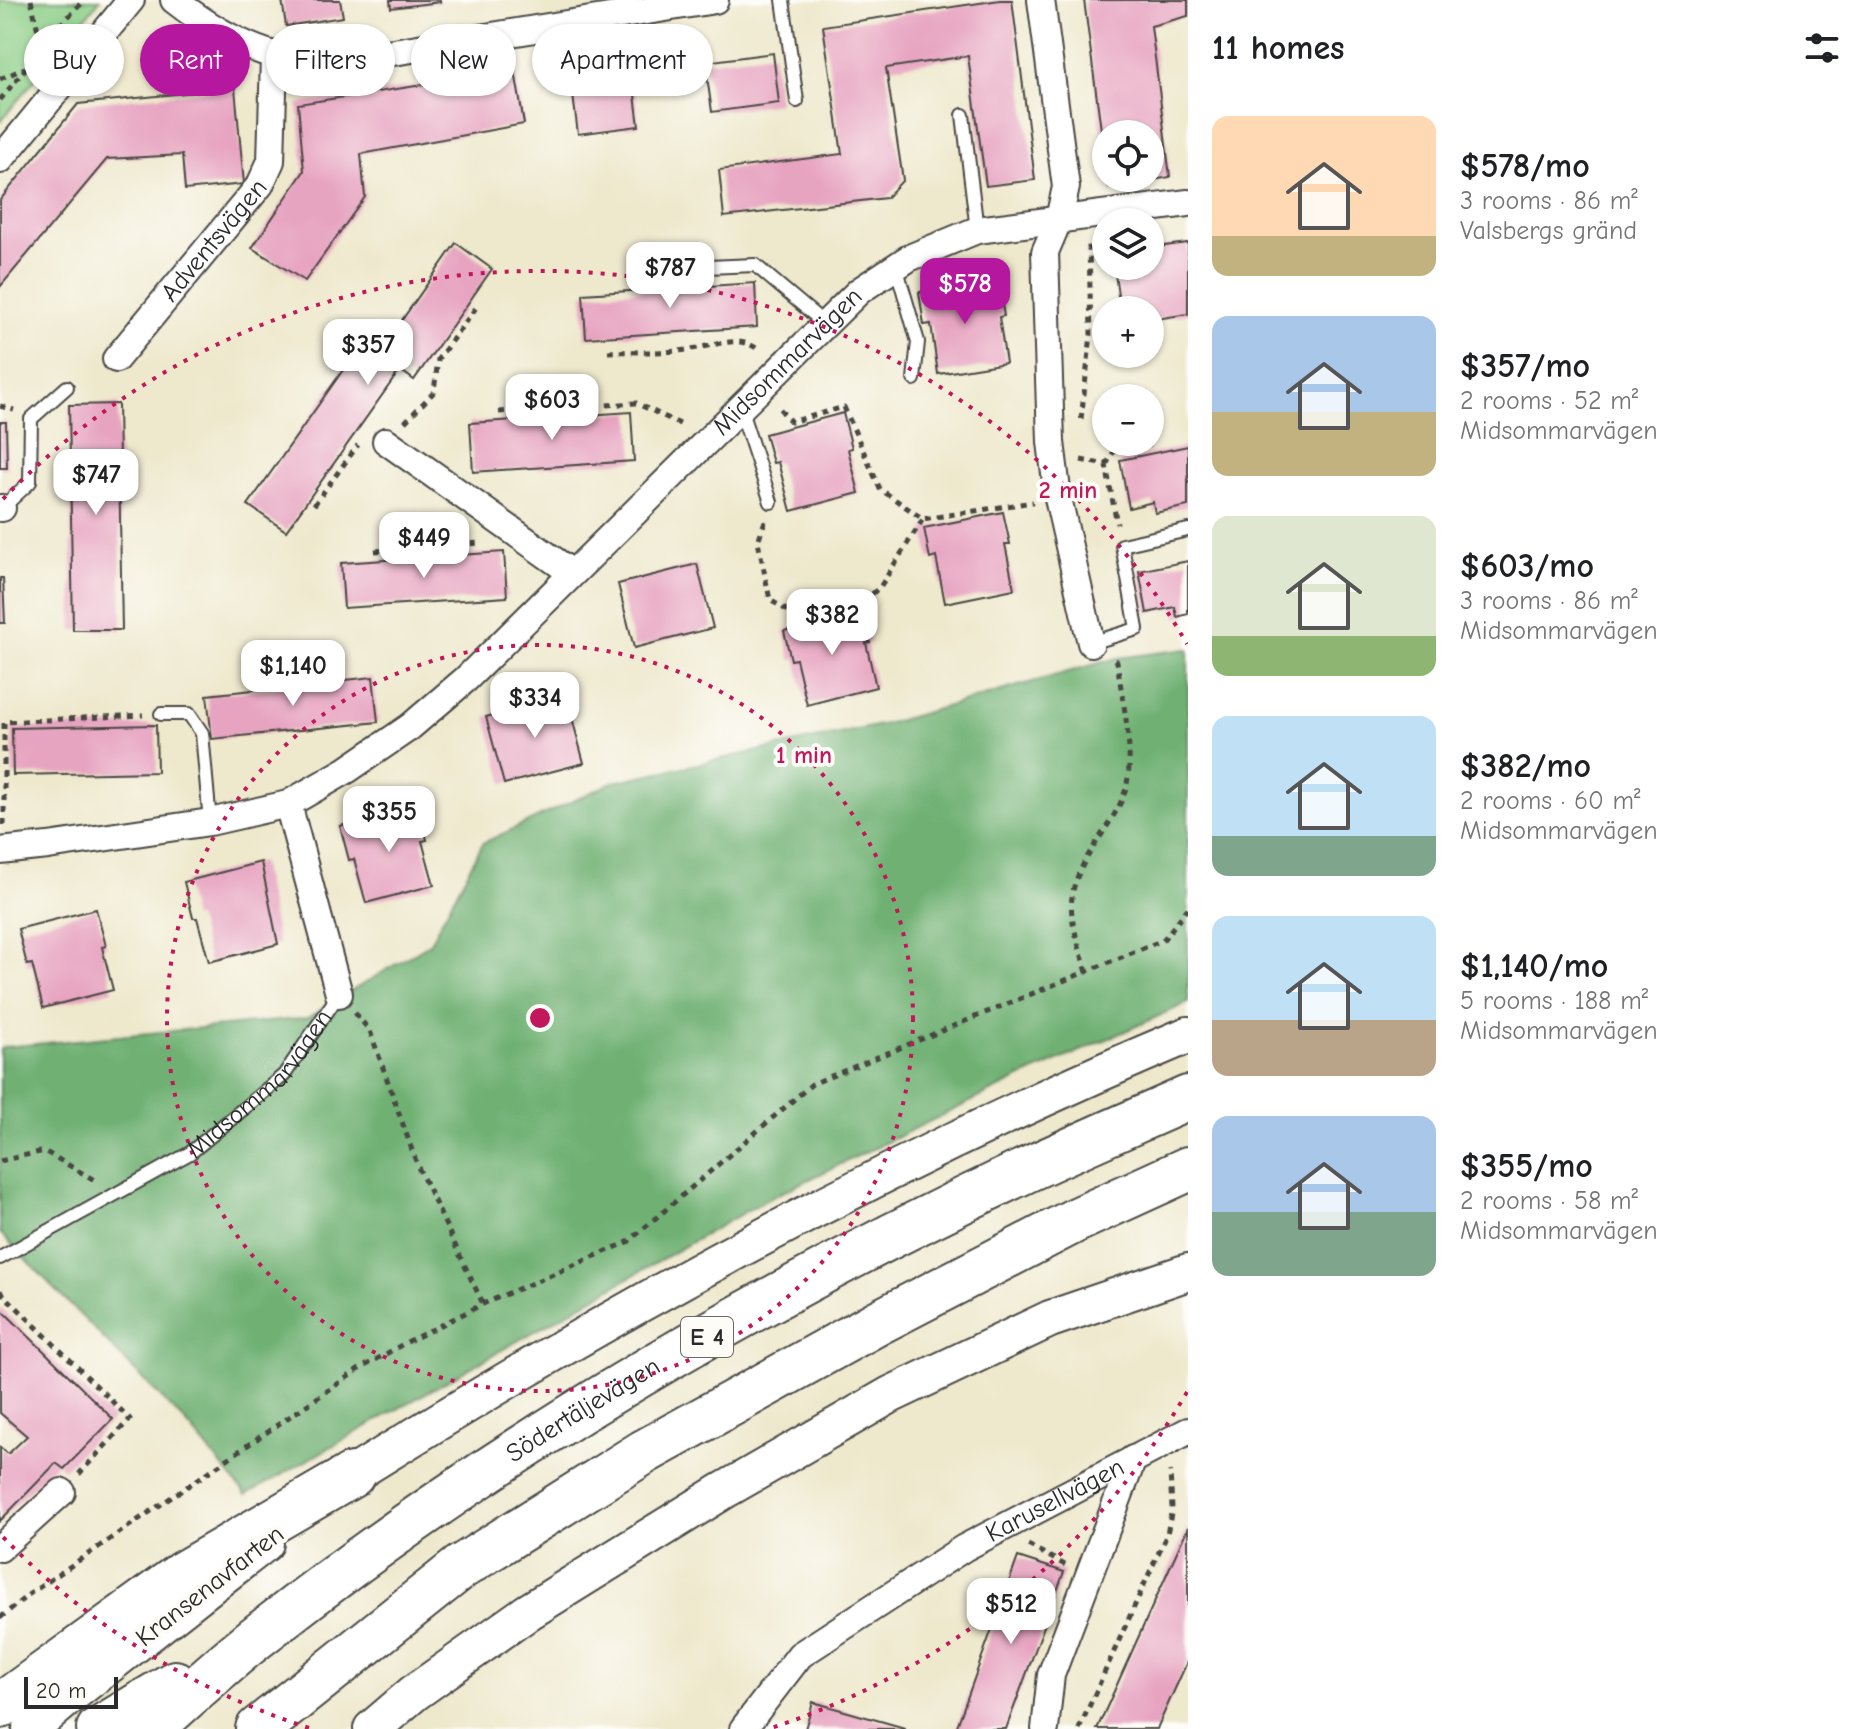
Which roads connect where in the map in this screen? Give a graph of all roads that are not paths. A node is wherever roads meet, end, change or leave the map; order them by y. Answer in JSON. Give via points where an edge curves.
{"nodes":[{"id":1,"x":131,"y":0,"type":"edge"},
{"id":2,"x":174,"y":0,"type":"edge"},
{"id":3,"x":715,"y":0,"type":"edge"},
{"id":4,"x":783,"y":0,"type":"edge"},
{"id":5,"x":1041,"y":0,"type":"edge"},
{"id":6,"x":666,"y":4,"type":"edge"},
{"id":7,"x":395,"y":51,"type":"edge"},
{"id":8,"x":266,"y":52,"type":"edge"},
{"id":9,"x":273,"y":96,"type":"edge"},
{"id":10,"x":797,"y":101,"type":"dead end"},
{"id":11,"x":963,"y":115,"type":"dead end"},
{"id":12,"x":0,"y":160,"type":"edge"},
{"id":13,"x":1188,"y":203,"type":"edge"},
{"id":14,"x":1059,"y":219,"type":"junction"},
{"id":15,"x":977,"y":230,"type":"junction"},
{"id":16,"x":896,"y":265,"type":"junction"},
{"id":17,"x":708,"y":267,"type":"dead end"},
{"id":18,"x":825,"y":324,"type":"junction"},
{"id":19,"x":116,"y":359,"type":"dead end"},
{"id":20,"x":914,"y":379,"type":"dead end"},
{"id":21,"x":67,"y":387,"type":"dead end"},
{"id":22,"x":740,"y":408,"type":"junction"},
{"id":23,"x":386,"y":441,"type":"road end"},
{"id":24,"x":771,"y":502,"type":"road end"},
{"id":25,"x":1,"y":508,"type":"edge"},
{"id":26,"x":1188,"y":530,"type":"edge"},
{"id":27,"x":572,"y":573,"type":"junction"},
{"id":28,"x":1091,"y":643,"type":"joint"},
{"id":29,"x":161,"y":714,"type":"road end"},
{"id":30,"x":288,"y":804,"type":"junction"},
{"id":31,"x":210,"y":822,"type":"junction"},
{"id":32,"x":2,"y":850,"type":"edge"},
{"id":33,"x":339,"y":994,"type":"joint"},
{"id":34,"x":1188,"y":1035,"type":"edge"},
{"id":35,"x":1188,"y":1098,"type":"edge"},
{"id":36,"x":1188,"y":1169,"type":"edge"},
{"id":37,"x":0,"y":1258,"type":"edge"},
{"id":38,"x":1188,"y":1272,"type":"edge"},
{"id":39,"x":1188,"y":1431,"type":"edge"},
{"id":40,"x":1133,"y":1459,"type":"junction"},
{"id":41,"x":352,"y":1475,"type":"junction"},
{"id":42,"x":62,"y":1492,"type":"road end"},
{"id":43,"x":0,"y":1548,"type":"edge"},
{"id":44,"x":260,"y":1634,"type":"junction"},
{"id":45,"x":0,"y":1706,"type":"edge"},
{"id":46,"x":31,"y":1729,"type":"edge"},
{"id":47,"x":99,"y":1729,"type":"edge"},
{"id":48,"x":151,"y":1729,"type":"edge"},
{"id":49,"x":258,"y":1729,"type":"edge"},
{"id":50,"x":372,"y":1729,"type":"edge"},
{"id":51,"x":743,"y":1729,"type":"edge"},
{"id":52,"x":1045,"y":1729,"type":"edge"}],
"edges":[{"from":1,"to":12,"type":"street"},
{"from":2,"to":8,"type":"street"},
{"from":3,"to":6,"type":"street"},
{"from":4,"to":10,"type":"lane"},
{"from":5,"to":14,"type":"street","via":[[1066,187]]},
{"from":6,"to":7,"type":"street"},
{"from":9,"to":19,"type":"street","name":"Adventsvägen","via":[[271,161],[260,185]]},
{"from":11,"to":15,"type":"lane"},
{"from":13,"to":14,"type":"street","name":"Midsommarvägen"},
{"from":14,"to":15,"type":"street","name":"Midsommarvägen"},
{"from":14,"to":28,"type":"street","via":[[1045,252],[1051,442],[1058,498]]},
{"from":15,"to":16,"type":"street","name":"Midsommarvägen"},
{"from":16,"to":18,"type":"street","name":"Midsommarvägen"},
{"from":16,"to":20,"type":"lane","via":[[918,342]]},
{"from":17,"to":18,"type":"lane","via":[[755,265]]},
{"from":18,"to":22,"type":"street","name":"Midsommarvägen"},
{"from":21,"to":25,"type":"lane","via":[[31,419],[30,482]]},
{"from":22,"to":24,"type":"lane"},
{"from":22,"to":27,"type":"street","name":"Midsommarvägen"},
{"from":23,"to":27,"type":"street"},
{"from":26,"to":28,"type":"lane","via":[[1122,545],[1137,629]]},
{"from":27,"to":30,"type":"street","name":"Midsommarvägen","via":[[410,727]]},
{"from":29,"to":31,"type":"lane","via":[[189,714],[202,733]]},
{"from":30,"to":31,"type":"street","name":"Midsommarvägen"},
{"from":30,"to":33,"type":"street","name":"Midsommarvägen"},
{"from":31,"to":32,"type":"street","name":"Midsommarvägen"},
{"from":33,"to":37,"type":"lane","name":"Midsommarvägen","via":[[284,1075],[190,1153]]},
{"from":34,"to":41,"type":"main road","via":[[958,1137],[771,1230],[565,1344]]},
{"from":35,"to":44,"type":"highway","name":"Södertäljevägen","number":"E 4","via":[[1020,1173],[810,1279],[617,1389],[418,1518]]},
{"from":36,"to":49,"type":"highway","via":[[891,1315],[644,1452],[461,1567]]},
{"from":38,"to":50,"type":"main road","via":[[1050,1319],[890,1395],[528,1612]]},
{"from":39,"to":40,"type":"street","name":"Karusellvägen"},
{"from":40,"to":51,"type":"street","name":"Karusellvägen","via":[[964,1548],[800,1655]]},
{"from":40,"to":52,"type":"street","via":[[1051,1675]]},
{"from":41,"to":45,"type":"highway","via":[[182,1574]]},
{"from":41,"to":46,"type":"main road","name":"Kransenavfarten"},
{"from":42,"to":43,"type":"street"},
{"from":44,"to":47,"type":"highway","number":"E 4"},
{"from":44,"to":48,"type":"highway","name":"Södertäljevägen","number":"E 4"}]}
